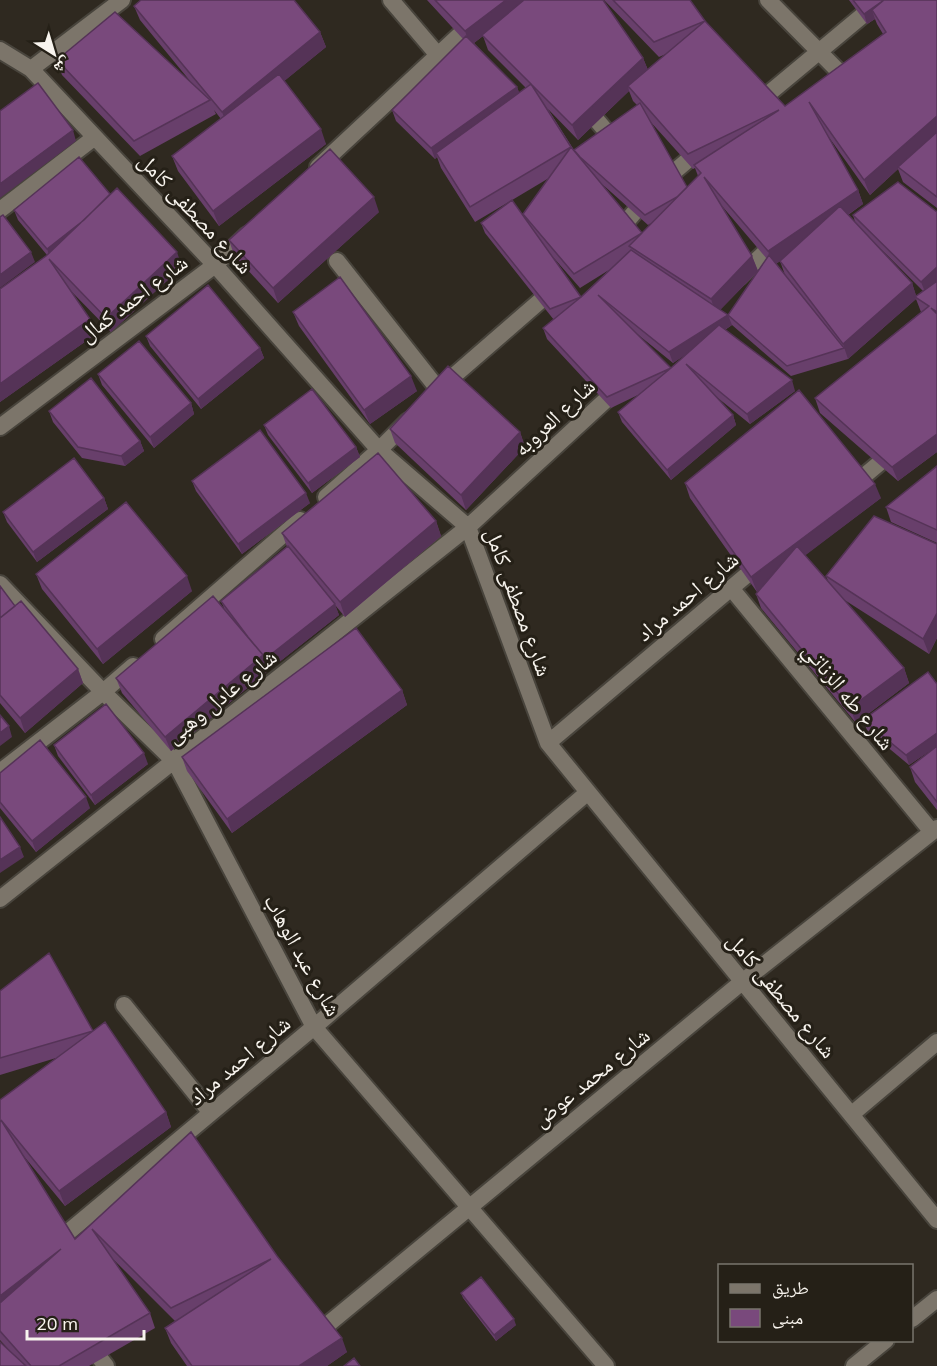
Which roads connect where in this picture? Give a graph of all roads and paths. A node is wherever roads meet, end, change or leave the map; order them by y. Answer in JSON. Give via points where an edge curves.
{"nodes":[{"id":1,"x":122,"y":0,"type":"edge"},
{"id":2,"x":391,"y":0,"type":"edge"},
{"id":3,"x":497,"y":0,"type":"edge"},
{"id":4,"x":768,"y":0,"type":"edge"},
{"id":5,"x":881,"y":0,"type":"edge"},
{"id":6,"x":0,"y":50,"type":"edge"},
{"id":7,"x":819,"y":51,"type":"junction"},
{"id":8,"x":436,"y":55,"type":"junction"},
{"id":9,"x":31,"y":69,"type":"junction"},
{"id":10,"x":453,"y":70,"type":"edge"},
{"id":11,"x":866,"y":99,"type":"edge"},
{"id":12,"x":581,"y":101,"type":"edge"},
{"id":13,"x":746,"y":112,"type":"edge"},
{"id":14,"x":718,"y":135,"type":"edge"},
{"id":15,"x":95,"y":137,"type":"junction"},
{"id":16,"x":625,"y":154,"type":"edge"},
{"id":17,"x":309,"y":176,"type":"edge"},
{"id":18,"x":0,"y":210,"type":"edge"},
{"id":19,"x":606,"y":212,"type":"edge"},
{"id":20,"x":257,"y":225,"type":"edge"},
{"id":21,"x":792,"y":227,"type":"edge"},
{"id":22,"x":623,"y":228,"type":"junction"},
{"id":23,"x":606,"y":243,"type":"edge"},
{"id":24,"x":337,"y":261,"type":"dead end"},
{"id":25,"x":215,"y":265,"type":"junction"},
{"id":26,"x":570,"y":274,"type":"edge"},
{"id":27,"x":731,"y":284,"type":"edge"},
{"id":28,"x":634,"y":373,"type":"edge"},
{"id":29,"x":438,"y":389,"type":"junction"},
{"id":30,"x":0,"y":427,"type":"edge"},
{"id":31,"x":907,"y":440,"type":"edge"},
{"id":32,"x":380,"y":450,"type":"junction"},
{"id":33,"x":836,"y":499,"type":"edge"},
{"id":34,"x":468,"y":527,"type":"junction"},
{"id":35,"x":775,"y":551,"type":"edge"},
{"id":36,"x":0,"y":584,"type":"edge"},
{"id":37,"x":731,"y":588,"type":"junction"},
{"id":38,"x":103,"y":692,"type":"junction"},
{"id":39,"x":548,"y":743,"type":"junction"},
{"id":40,"x":175,"y":762,"type":"junction"},
{"id":41,"x":0,"y":772,"type":"edge"},
{"id":42,"x":587,"y":793,"type":"junction"},
{"id":43,"x":934,"y":830,"type":"edge"},
{"id":44,"x":0,"y":899,"type":"edge"},
{"id":45,"x":742,"y":982,"type":"junction"},
{"id":46,"x":124,"y":1005,"type":"dead end"},
{"id":47,"x":314,"y":1027,"type":"junction"},
{"id":48,"x":937,"y":1042,"type":"edge"},
{"id":49,"x":211,"y":1113,"type":"junction"},
{"id":50,"x":852,"y":1114,"type":"junction"},
{"id":51,"x":469,"y":1206,"type":"junction"},
{"id":52,"x":937,"y":1220,"type":"edge"},
{"id":53,"x":38,"y":1257,"type":"edge"},
{"id":54,"x":937,"y":1299,"type":"edge"},
{"id":55,"x":913,"y":1318,"type":"edge"},
{"id":56,"x":78,"y":1329,"type":"edge"},
{"id":57,"x":885,"y":1342,"type":"edge"},
{"id":58,"x":305,"y":1343,"type":"edge"},
{"id":59,"x":106,"y":1366,"type":"edge"},
{"id":60,"x":606,"y":1366,"type":"edge"},
{"id":61,"x":854,"y":1366,"type":"edge"}],
"edges":[{"from":1,"to":9,"type":"street"},
{"from":2,"to":8,"type":"street"},
{"from":3,"to":8,"type":"street"},
{"from":4,"to":7,"type":"street"},
{"from":5,"to":7,"type":"street"},
{"from":6,"to":9,"type":"street","name":"شارع مصطفى كامل"},
{"from":7,"to":11,"type":"street"},
{"from":7,"to":13,"type":"street"},
{"from":8,"to":10,"type":"street"},
{"from":8,"to":17,"type":"street"},
{"from":9,"to":15,"type":"street","name":"شارع مصطفى كامل"},
{"from":12,"to":16,"type":"street"},
{"from":14,"to":22,"type":"street","via":[[650,184]]},
{"from":15,"to":18,"type":"street"},
{"from":15,"to":25,"type":"street","name":"شارع مصطفى كامل"},
{"from":19,"to":22,"type":"street"},
{"from":20,"to":25,"type":"street","name":"شارع احمد كمال"},
{"from":21,"to":27,"type":"street"},
{"from":22,"to":23,"type":"street"},
{"from":24,"to":29,"type":"street"},
{"from":25,"to":30,"type":"street","name":"شارع احمد كمال"},
{"from":25,"to":32,"type":"street","name":"شارع مصطفى كامل"},
{"from":26,"to":29,"type":"street"},
{"from":28,"to":34,"type":"street","name":"شارع العروبه"},
{"from":29,"to":32,"type":"street"},
{"from":31,"to":33,"type":"street"},
{"from":32,"to":34,"type":"street","name":"شارع مصطفى كامل"},
{"from":32,"to":38,"type":"street"},
{"from":34,"to":39,"type":"street","name":"شارع مصطفى كامل"},
{"from":34,"to":40,"type":"street","name":"شارع عادل وهبى"},
{"from":35,"to":37,"type":"street","name":"شارع احمد مراد"},
{"from":36,"to":38,"type":"street","name":"شارع عبد الوهاب"},
{"from":37,"to":39,"type":"street","name":"شارع احمد مراد"},
{"from":37,"to":43,"type":"street","name":"شارع طه الزناتي"},
{"from":38,"to":40,"type":"street","name":"شارع عبد الوهاب"},
{"from":38,"to":41,"type":"street"},
{"from":39,"to":42,"type":"street","name":"شارع مصطفى كامل"},
{"from":40,"to":44,"type":"street","name":"شارع عادل وهبى"},
{"from":40,"to":47,"type":"street","name":"شارع عبد الوهاب"},
{"from":42,"to":45,"type":"street","name":"شارع مصطفى كامل"},
{"from":42,"to":47,"type":"street","name":"شارع احمد مراد"},
{"from":43,"to":45,"type":"street","name":"شارع محمد عوض"},
{"from":45,"to":50,"type":"street","name":"شارع مصطفى كامل"},
{"from":45,"to":51,"type":"street","name":"شارع محمد عوض"},
{"from":46,"to":49,"type":"street"},
{"from":47,"to":49,"type":"street","name":"شارع احمد مراد"},
{"from":47,"to":51,"type":"street","name":"شارع عبد الوهاب"},
{"from":48,"to":50,"type":"street"},
{"from":49,"to":53,"type":"street","name":"شارع احمد مراد"},
{"from":50,"to":52,"type":"street","name":"شارع مصطفى كامل"},
{"from":51,"to":58,"type":"street","name":"شارع محمد عوض"},
{"from":51,"to":60,"type":"street","name":"شارع عبد الوهاب"},
{"from":54,"to":55,"type":"street"},
{"from":56,"to":59,"type":"street"},
{"from":57,"to":61,"type":"street"}]}
